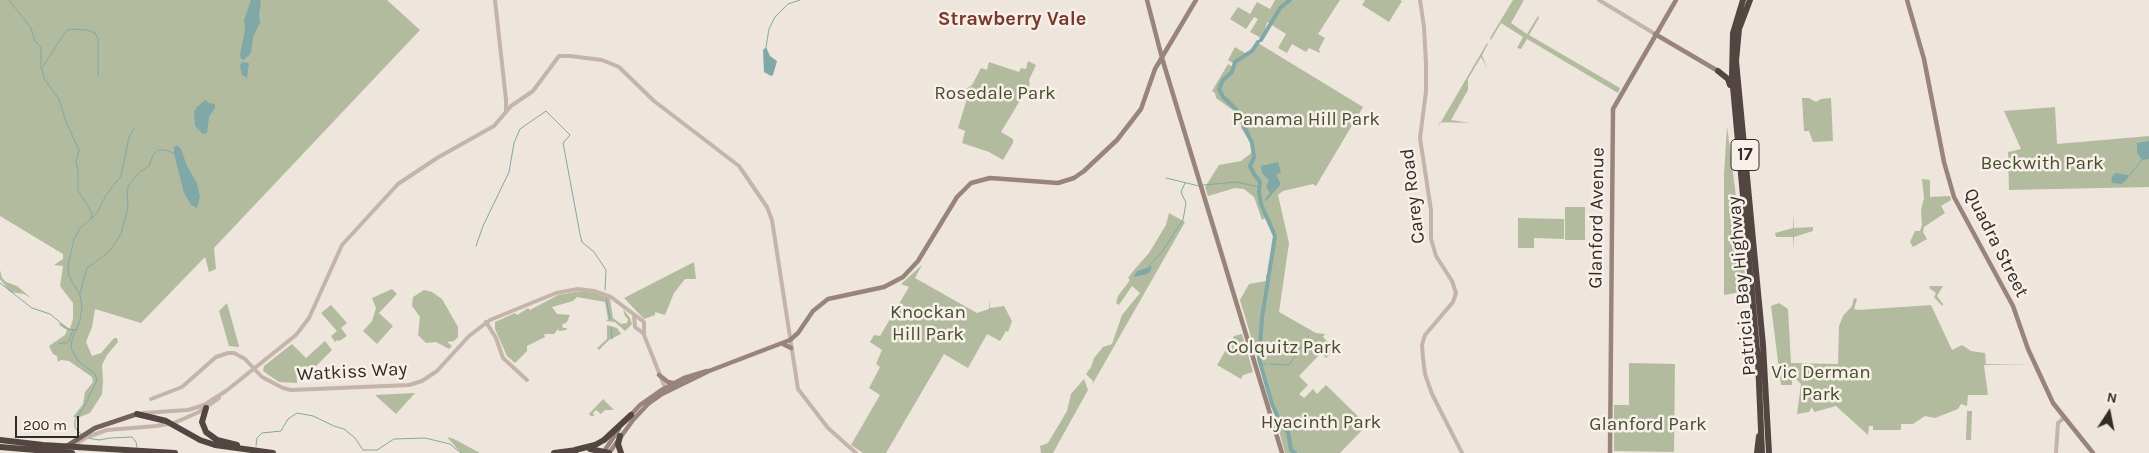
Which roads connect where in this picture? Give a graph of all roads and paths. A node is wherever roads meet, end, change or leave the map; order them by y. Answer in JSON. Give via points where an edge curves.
{"nodes":[{"id":1,"x":495,"y":0,"type":"edge"},
{"id":2,"x":1147,"y":0,"type":"edge"},
{"id":3,"x":1196,"y":0,"type":"edge"},
{"id":4,"x":1420,"y":0,"type":"edge"},
{"id":5,"x":1599,"y":0,"type":"edge"},
{"id":6,"x":1676,"y":0,"type":"edge"},
{"id":7,"x":1743,"y":0,"type":"edge"},
{"id":8,"x":1750,"y":0,"type":"edge"},
{"id":9,"x":1907,"y":0,"type":"edge"},
{"id":10,"x":1738,"y":12,"type":"junction"},
{"id":11,"x":1655,"y":34,"type":"junction"},
{"id":12,"x":1159,"y":44,"type":"junction"},
{"id":13,"x":1170,"y":45,"type":"junction"},
{"id":14,"x":1162,"y":58,"type":"junction"},
{"id":15,"x":1155,"y":69,"type":"junction"},
{"id":16,"x":1167,"y":70,"type":"junction"},
{"id":17,"x":1718,"y":71,"type":"junction"},
{"id":18,"x":506,"y":100,"type":"junction"},
{"id":19,"x":512,"y":106,"type":"junction"},
{"id":20,"x":506,"y":112,"type":"junction"},
{"id":21,"x":1740,"y":169,"type":"junction"},
{"id":22,"x":634,"y":315,"type":"junction"},
{"id":23,"x":495,"y":317,"type":"junction"},
{"id":24,"x":640,"y":320,"type":"junction"},
{"id":25,"x":486,"y":322,"type":"junction"},
{"id":26,"x":635,"y":323,"type":"junction"},
{"id":27,"x":477,"y":329,"type":"junction"},
{"id":28,"x":491,"y":329,"type":"junction"},
{"id":29,"x":642,"y":329,"type":"junction"},
{"id":30,"x":789,"y":333,"type":"junction"},
{"id":31,"x":798,"y":333,"type":"junction"},
{"id":32,"x":790,"y":340,"type":"junction"},
{"id":33,"x":781,"y":344,"type":"junction"},
{"id":34,"x":791,"y":348,"type":"junction"},
{"id":35,"x":1758,"y":360,"type":"junction"},
{"id":36,"x":254,"y":369,"type":"junction"},
{"id":37,"x":706,"y":371,"type":"junction"},
{"id":38,"x":659,"y":374,"type":"junction"},
{"id":39,"x":527,"y":380,"type":"dead end"},
{"id":40,"x":674,"y":383,"type":"junction"},
{"id":41,"x":666,"y":390,"type":"junction"},
{"id":42,"x":226,"y":391,"type":"junction"},
{"id":43,"x":151,"y":399,"type":"dead end"},
{"id":44,"x":206,"y":408,"type":"junction"},
{"id":45,"x":137,"y":414,"type":"junction"},
{"id":46,"x":631,"y":415,"type":"junction"},
{"id":47,"x":2064,"y":417,"type":"junction"},
{"id":48,"x":620,"y":436,"type":"junction"},
{"id":49,"x":0,"y":440,"type":"edge"},
{"id":50,"x":80,"y":442,"type":"junction"},
{"id":51,"x":0,"y":447,"type":"edge"},
{"id":52,"x":575,"y":450,"type":"junction"},
{"id":53,"x":62,"y":452,"type":"edge"},
{"id":54,"x":606,"y":452,"type":"edge"},
{"id":55,"x":1771,"y":452,"type":"edge"},
{"id":56,"x":72,"y":453,"type":"edge"},
{"id":57,"x":175,"y":453,"type":"edge"},
{"id":58,"x":272,"y":453,"type":"edge"},
{"id":59,"x":554,"y":453,"type":"edge"},
{"id":60,"x":621,"y":453,"type":"edge"},
{"id":61,"x":856,"y":453,"type":"edge"},
{"id":62,"x":1282,"y":453,"type":"edge"},
{"id":63,"x":1462,"y":453,"type":"edge"},
{"id":64,"x":1610,"y":453,"type":"edge"},
{"id":65,"x":1756,"y":453,"type":"edge"},
{"id":66,"x":1762,"y":453,"type":"edge"},
{"id":67,"x":2056,"y":453,"type":"edge"},
{"id":68,"x":2093,"y":453,"type":"edge"}],
"edges":[{"from":1,"to":18,"type":"street"},
{"from":2,"to":12,"type":"main road"},
{"from":3,"to":13,"type":"main road"},
{"from":4,"to":63,"type":"street","name":"Carey Road","via":[[1426,64],[1420,133],[1431,210],[1431,239],[1456,294],[1427,332],[1422,343],[1423,358],[1432,394]]},
{"from":5,"to":11,"type":"street"},
{"from":6,"to":11,"type":"main road","name":"Glanford Avenue"},
{"from":7,"to":10,"type":"highway","name":"Patricia Bay Highway","number":"17"},
{"from":8,"to":55,"type":"highway","name":"Patricia Bay Highway","number":"17","via":[[1738,29],[1736,61],[1771,401]]},
{"from":9,"to":47,"type":"main road","name":"Quadra Street","via":[[1924,59],[1954,197],[2012,306],[2041,377]]},
{"from":10,"to":17,"type":"highway","via":[[1731,34],[1730,67],[1727,72]]},
{"from":10,"to":21,"type":"highway","name":"Patricia Bay Highway","number":"17","via":[[1731,61]]},
{"from":11,"to":17,"type":"main road"},
{"from":11,"to":64,"type":"main road","name":"Glanford Avenue","via":[[1613,109]]},
{"from":12,"to":13,"type":"main road"},
{"from":12,"to":14,"type":"main road"},
{"from":13,"to":14,"type":"main road"},
{"from":14,"to":15,"type":"main road"},
{"from":14,"to":16,"type":"main road"},
{"from":15,"to":16,"type":"main road","via":[[1160,66]]},
{"from":15,"to":31,"type":"main road","via":[[1142,109],[1089,167],[1074,178],[1058,183],[990,178],[971,183],[957,197],[910,271],[884,287],[828,299],[813,311]]},
{"from":16,"to":62,"type":"main road"},
{"from":17,"to":21,"type":"highway","via":[[1729,82]]},
{"from":18,"to":19,"type":"street"},
{"from":18,"to":20,"type":"street"},
{"from":19,"to":20,"type":"street"},
{"from":19,"to":30,"type":"street","via":[[533,91],[559,56],[602,60],[619,67],[654,101],[734,161],[771,217]]},
{"from":20,"to":36,"type":"street","via":[[490,129],[401,180],[342,245],[305,324]]},
{"from":21,"to":35,"type":"highway","name":"Patricia Bay Highway","number":"17"},
{"from":22,"to":23,"type":"street","name":"Watkiss Way","via":[[606,295],[578,289],[556,293]]},
{"from":22,"to":24,"type":"street","name":"Watkiss Way"},
{"from":22,"to":26,"type":"street"},
{"from":23,"to":25,"type":"street","name":"Watkiss Way"},
{"from":23,"to":28,"type":"street"},
{"from":24,"to":26,"type":"street"},
{"from":24,"to":29,"type":"street","via":[[644,324]]},
{"from":25,"to":27,"type":"street","name":"Watkiss Way"},
{"from":25,"to":28,"type":"street"},
{"from":26,"to":29,"type":"street","via":[[635,327]]},
{"from":27,"to":28,"type":"street"},
{"from":27,"to":36,"type":"street","name":"Watkiss Way","via":[[437,371],[410,385],[291,390],[269,382]]},
{"from":28,"to":39,"type":"street","via":[[503,358]]},
{"from":29,"to":38,"type":"street"},
{"from":30,"to":31,"type":"main road"},
{"from":30,"to":32,"type":"street"},
{"from":31,"to":32,"type":"main road"},
{"from":32,"to":33,"type":"main road"},
{"from":32,"to":34,"type":"street"},
{"from":33,"to":34,"type":"main road"},
{"from":33,"to":37,"type":"main road"},
{"from":34,"to":61,"type":"street","via":[[800,393],[828,428]]},
{"from":35,"to":65,"type":"highway","via":[[1760,420]]},
{"from":35,"to":66,"type":"highway","name":"Patricia Bay Highway","number":"17"},
{"from":36,"to":42,"type":"street"},
{"from":36,"to":43,"type":"street","name":"Watkiss Way","via":[[238,355],[221,354],[182,387]]},
{"from":37,"to":40,"type":"main road"},
{"from":37,"to":41,"type":"main road"},
{"from":38,"to":40,"type":"main road"},
{"from":38,"to":41,"type":"street"},
{"from":40,"to":41,"type":"main road"},
{"from":41,"to":46,"type":"main road","via":[[640,405]]},
{"from":41,"to":48,"type":"main road","via":[[648,404]]},
{"from":42,"to":44,"type":"street"},
{"from":42,"to":45,"type":"street","via":[[204,405],[188,410]]},
{"from":44,"to":50,"type":"street","via":[[174,423],[121,427],[91,435]]},
{"from":44,"to":58,"type":"highway","via":[[202,422],[208,435],[223,442]]},
{"from":45,"to":50,"type":"main road","via":[[85,433]]},
{"from":45,"to":58,"type":"highway","via":[[166,421],[215,445]]},
{"from":46,"to":52,"type":"highway","via":[[604,440]]},
{"from":46,"to":54,"type":"main road"},
{"from":47,"to":67,"type":"street","via":[[2058,423]]},
{"from":47,"to":68,"type":"main road","name":"Quadra Street"},
{"from":48,"to":54,"type":"main road"},
{"from":48,"to":60,"type":"highway"},
{"from":49,"to":50,"type":"highway","via":[[43,445]]},
{"from":50,"to":53,"type":"main road"},
{"from":50,"to":57,"type":"highway"},
{"from":51,"to":56,"type":"highway"},
{"from":52,"to":54,"type":"highway"},
{"from":52,"to":59,"type":"highway"}]}
